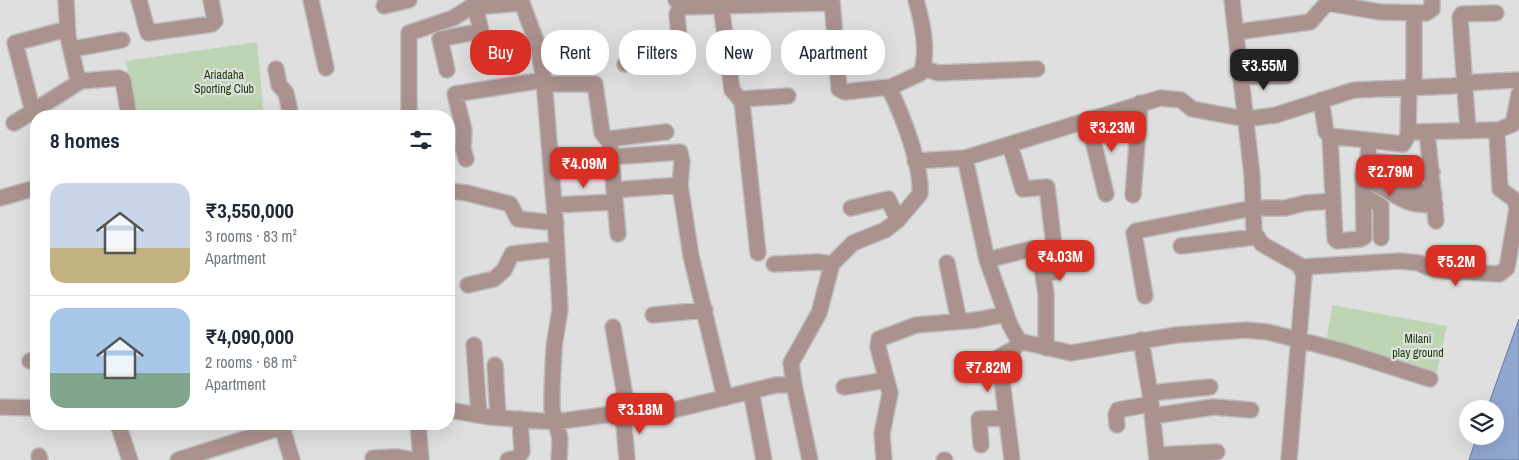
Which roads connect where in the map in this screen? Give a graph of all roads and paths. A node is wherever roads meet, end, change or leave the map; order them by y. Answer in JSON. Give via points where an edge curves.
{"nodes":[{"id":1,"x":66,"y":0,"type":"edge"},
{"id":2,"x":139,"y":0,"type":"edge"},
{"id":3,"x":211,"y":0,"type":"edge"},
{"id":4,"x":311,"y":0,"type":"edge"},
{"id":5,"x":410,"y":0,"type":"edge"},
{"id":6,"x":831,"y":0,"type":"edge"},
{"id":7,"x":916,"y":0,"type":"edge"},
{"id":8,"x":1232,"y":0,"type":"edge"},
{"id":9,"x":1432,"y":0,"type":"edge"},
{"id":10,"x":477,"y":2,"type":"edge"},
{"id":11,"x":527,"y":2,"type":"edge"},
{"id":12,"x":750,"y":2,"type":"edge"},
{"id":13,"x":678,"y":3,"type":"edge"},
{"id":14,"x":725,"y":3,"type":"edge"},
{"id":15,"x":384,"y":6,"type":"dead end"},
{"id":16,"x":1379,"y":6,"type":"edge"},
{"id":17,"x":1414,"y":13,"type":"junction"},
{"id":18,"x":1496,"y":14,"type":"dead end"},
{"id":19,"x":67,"y":29,"type":"junction"},
{"id":20,"x":678,"y":30,"type":"edge"},
{"id":21,"x":1237,"y":32,"type":"junction"},
{"id":22,"x":122,"y":40,"type":"dead end"},
{"id":23,"x":73,"y":49,"type":"junction"},
{"id":24,"x":326,"y":68,"type":"dead end"},
{"id":25,"x":923,"y":68,"type":"junction"},
{"id":26,"x":276,"y":69,"type":"dead end"},
{"id":27,"x":1037,"y":69,"type":"dead end"},
{"id":28,"x":447,"y":70,"type":"dead end"},
{"id":29,"x":1286,"y":76,"type":"dead end"},
{"id":30,"x":1241,"y":77,"type":"junction"},
{"id":31,"x":1519,"y":80,"type":"edge"},
{"id":32,"x":81,"y":81,"type":"junction"},
{"id":33,"x":545,"y":82,"type":"junction"},
{"id":34,"x":1466,"y":84,"type":"junction"},
{"id":35,"x":1412,"y":86,"type":"junction"},
{"id":36,"x":890,"y":87,"type":"junction"},
{"id":37,"x":1519,"y":94,"type":"edge"},
{"id":38,"x":788,"y":96,"type":"dead end"},
{"id":39,"x":741,"y":99,"type":"junction"},
{"id":40,"x":1321,"y":100,"type":"junction"},
{"id":41,"x":1140,"y":103,"type":"junction"},
{"id":42,"x":32,"y":110,"type":"edge"},
{"id":43,"x":36,"y":110,"type":"edge"},
{"id":44,"x":128,"y":110,"type":"edge"},
{"id":45,"x":290,"y":110,"type":"edge"},
{"id":46,"x":409,"y":110,"type":"edge"},
{"id":47,"x":30,"y":114,"type":"edge"},
{"id":48,"x":1246,"y":119,"type":"junction"},
{"id":49,"x":1088,"y":120,"type":"junction"},
{"id":50,"x":14,"y":124,"type":"dead end"},
{"id":51,"x":1468,"y":131,"type":"junction"},
{"id":52,"x":1496,"y":131,"type":"junction"},
{"id":53,"x":666,"y":132,"type":"dead end"},
{"id":54,"x":1428,"y":132,"type":"junction"},
{"id":55,"x":1408,"y":134,"type":"junction"},
{"id":56,"x":1330,"y":136,"type":"junction"},
{"id":57,"x":608,"y":139,"type":"junction"},
{"id":58,"x":1369,"y":140,"type":"junction"},
{"id":59,"x":1010,"y":145,"type":"junction"},
{"id":60,"x":611,"y":157,"type":"junction"},
{"id":61,"x":965,"y":158,"type":"junction"},
{"id":62,"x":466,"y":159,"type":"dead end"},
{"id":63,"x":915,"y":161,"type":"junction"},
{"id":64,"x":1371,"y":161,"type":"junction"},
{"id":65,"x":1432,"y":172,"type":"junction"},
{"id":66,"x":1363,"y":179,"type":"junction"},
{"id":67,"x":680,"y":186,"type":"junction"},
{"id":68,"x":30,"y":190,"type":"edge"},
{"id":69,"x":455,"y":192,"type":"edge"},
{"id":70,"x":1106,"y":194,"type":"dead end"},
{"id":71,"x":1134,"y":194,"type":"dead end"},
{"id":72,"x":1363,"y":195,"type":"junction"},
{"id":73,"x":615,"y":196,"type":"junction"},
{"id":74,"x":0,"y":198,"type":"edge"},
{"id":75,"x":1434,"y":199,"type":"junction"},
{"id":76,"x":1333,"y":201,"type":"junction"},
{"id":77,"x":554,"y":205,"type":"junction"},
{"id":78,"x":851,"y":208,"type":"dead end"},
{"id":79,"x":1253,"y":208,"type":"junction"},
{"id":80,"x":898,"y":220,"type":"junction"},
{"id":81,"x":1436,"y":221,"type":"dead end"},
{"id":82,"x":556,"y":223,"type":"junction"},
{"id":83,"x":618,"y":234,"type":"dead end"},
{"id":84,"x":1255,"y":237,"type":"junction"},
{"id":85,"x":1381,"y":238,"type":"dead end"},
{"id":86,"x":1181,"y":246,"type":"dead end"},
{"id":87,"x":556,"y":250,"type":"junction"},
{"id":88,"x":758,"y":253,"type":"dead end"},
{"id":89,"x":987,"y":260,"type":"junction"},
{"id":90,"x":946,"y":263,"type":"dead end"},
{"id":91,"x":774,"y":264,"type":"dead end"},
{"id":92,"x":832,"y":264,"type":"junction"},
{"id":93,"x":1301,"y":267,"type":"junction"},
{"id":94,"x":1044,"y":275,"type":"junction"},
{"id":95,"x":468,"y":285,"type":"dead end"},
{"id":96,"x":1145,"y":296,"type":"dead end"},
{"id":97,"x":705,"y":310,"type":"junction"},
{"id":98,"x":1006,"y":314,"type":"junction"},
{"id":99,"x":653,"y":315,"type":"dead end"},
{"id":100,"x":959,"y":321,"type":"junction"},
{"id":101,"x":613,"y":327,"type":"dead end"},
{"id":102,"x":1298,"y":338,"type":"junction"},
{"id":103,"x":1141,"y":340,"type":"junction"},
{"id":104,"x":1019,"y":341,"type":"junction"},
{"id":105,"x":474,"y":345,"type":"dead end"},
{"id":106,"x":1046,"y":348,"type":"junction"},
{"id":107,"x":495,"y":365,"type":"dead end"},
{"id":108,"x":1430,"y":379,"type":"dead end"},
{"id":109,"x":886,"y":380,"type":"junction"},
{"id":110,"x":794,"y":385,"type":"junction"},
{"id":111,"x":844,"y":387,"type":"dead end"},
{"id":112,"x":1210,"y":387,"type":"dead end"},
{"id":113,"x":751,"y":391,"type":"junction"},
{"id":114,"x":725,"y":398,"type":"junction"},
{"id":115,"x":1152,"y":404,"type":"junction"},
{"id":116,"x":0,"y":407,"type":"edge"},
{"id":117,"x":30,"y":408,"type":"edge"},
{"id":118,"x":1251,"y":410,"type":"dead end"},
{"id":119,"x":455,"y":411,"type":"edge"},
{"id":120,"x":625,"y":413,"type":"junction"},
{"id":121,"x":479,"y":415,"type":"junction"},
{"id":122,"x":498,"y":417,"type":"junction"},
{"id":123,"x":1006,"y":418,"type":"junction"},
{"id":124,"x":520,"y":419,"type":"junction"},
{"id":125,"x":555,"y":422,"type":"junction"},
{"id":126,"x":1117,"y":425,"type":"dead end"},
{"id":127,"x":120,"y":430,"type":"edge"},
{"id":128,"x":271,"y":430,"type":"edge"},
{"id":129,"x":283,"y":430,"type":"edge"},
{"id":130,"x":418,"y":430,"type":"edge"},
{"id":131,"x":981,"y":444,"type":"dead end"},
{"id":132,"x":1217,"y":452,"type":"dead end"},
{"id":133,"x":224,"y":454,"type":"edge"},
{"id":134,"x":1157,"y":457,"type":"edge"},
{"id":135,"x":373,"y":458,"type":"dead end"},
{"id":136,"x":130,"y":460,"type":"edge"},
{"id":137,"x":178,"y":460,"type":"edge"},
{"id":138,"x":292,"y":460,"type":"edge"},
{"id":139,"x":414,"y":460,"type":"edge"},
{"id":140,"x":421,"y":460,"type":"edge"},
{"id":141,"x":508,"y":460,"type":"edge"},
{"id":142,"x":559,"y":460,"type":"edge"},
{"id":143,"x":626,"y":460,"type":"edge"},
{"id":144,"x":764,"y":460,"type":"edge"},
{"id":145,"x":810,"y":460,"type":"edge"},
{"id":146,"x":884,"y":460,"type":"edge"},
{"id":147,"x":1012,"y":460,"type":"edge"},
{"id":148,"x":1289,"y":460,"type":"edge"}],
"edges":[{"from":1,"to":19,"type":"street"},
{"from":2,"to":3,"type":"street","via":[[148,33],[212,24]]},
{"from":4,"to":24,"type":"street"},
{"from":5,"to":15,"type":"street"},
{"from":6,"to":12,"type":"street","via":[[823,3]]},
{"from":6,"to":36,"type":"street","via":[[839,89],[845,92]]},
{"from":7,"to":25,"type":"street","via":[[921,20]]},
{"from":8,"to":21,"type":"street"},
{"from":9,"to":17,"type":"street","via":[[1430,11]]},
{"from":10,"to":11,"type":"street","via":[[496,6]]},
{"from":10,"to":28,"type":"street","via":[[481,31],[440,39]]},
{"from":10,"to":46,"type":"street","via":[[453,18],[409,33]]},
{"from":11,"to":33,"type":"street"},
{"from":12,"to":14,"type":"street"},
{"from":13,"to":14,"type":"street"},
{"from":13,"to":20,"type":"street"},
{"from":14,"to":39,"type":"street","via":[[732,90]]},
{"from":16,"to":17,"type":"street"},
{"from":16,"to":21,"type":"street","via":[[1327,3],[1310,22]]},
{"from":17,"to":35,"type":"street"},
{"from":18,"to":34,"type":"street","via":[[1460,16]]},
{"from":19,"to":23,"type":"street"},
{"from":19,"to":42,"type":"street","via":[[15,43]]},
{"from":21,"to":30,"type":"street"},
{"from":22,"to":23,"type":"street"},
{"from":23,"to":32,"type":"street","via":[[77,76]]},
{"from":25,"to":27,"type":"street","via":[[938,73]]},
{"from":25,"to":36,"type":"street","via":[[921,73]]},
{"from":26,"to":45,"type":"street"},
{"from":29,"to":30,"type":"street"},
{"from":30,"to":48,"type":"street"},
{"from":31,"to":34,"type":"street"},
{"from":32,"to":43,"type":"street"},
{"from":32,"to":44,"type":"street","via":[[123,80]]},
{"from":33,"to":57,"type":"street","via":[[595,84],[602,133]]},
{"from":33,"to":62,"type":"street","via":[[455,94],[464,130]]},
{"from":33,"to":77,"type":"street"},
{"from":34,"to":35,"type":"street"},
{"from":34,"to":51,"type":"street"},
{"from":35,"to":40,"type":"street","via":[[1354,90]]},
{"from":35,"to":55,"type":"street"},
{"from":36,"to":63,"type":"street","via":[[902,114]]},
{"from":37,"to":52,"type":"street","via":[[1513,124]]},
{"from":38,"to":39,"type":"street"},
{"from":39,"to":88,"type":"street"},
{"from":40,"to":48,"type":"street","via":[[1276,115]]},
{"from":40,"to":56,"type":"street","via":[[1326,132]]},
{"from":41,"to":48,"type":"street","via":[[1163,98],[1182,100],[1192,109]]},
{"from":41,"to":49,"type":"street"},
{"from":41,"to":71,"type":"street"},
{"from":47,"to":50,"type":"street"},
{"from":48,"to":79,"type":"street"},
{"from":49,"to":59,"type":"street"},
{"from":49,"to":70,"type":"street"},
{"from":51,"to":52,"type":"street"},
{"from":51,"to":54,"type":"street"},
{"from":52,"to":93,"type":"street","via":[[1500,189],[1518,204],[1507,268],[1502,273],[1444,271],[1419,262]]},
{"from":53,"to":57,"type":"street"},
{"from":54,"to":55,"type":"street"},
{"from":54,"to":65,"type":"street"},
{"from":55,"to":58,"type":"street","via":[[1405,144]]},
{"from":56,"to":58,"type":"street"},
{"from":56,"to":76,"type":"street"},
{"from":57,"to":60,"type":"street"},
{"from":58,"to":64,"type":"street"},
{"from":59,"to":61,"type":"street"},
{"from":59,"to":94,"type":"street","via":[[1023,189],[1047,187],[1057,272]]},
{"from":60,"to":67,"type":"street","via":[[678,151],[682,162]]},
{"from":60,"to":73,"type":"street"},
{"from":61,"to":63,"type":"street"},
{"from":61,"to":89,"type":"street"},
{"from":63,"to":80,"type":"street","via":[[920,194]]},
{"from":64,"to":65,"type":"street"},
{"from":64,"to":66,"type":"street","via":[[1363,169]]},
{"from":64,"to":75,"type":"street","via":[[1382,175],[1400,186]]},
{"from":65,"to":75,"type":"street"},
{"from":66,"to":72,"type":"street"},
{"from":66,"to":75,"type":"street","via":[[1419,206]]},
{"from":67,"to":73,"type":"street"},
{"from":67,"to":97,"type":"street","via":[[691,256]]},
{"from":68,"to":74,"type":"street"},
{"from":69,"to":82,"type":"street","via":[[510,204],[518,218]]},
{"from":72,"to":76,"type":"street","via":[[1364,237],[1361,239],[1335,241]]},
{"from":72,"to":85,"type":"street","via":[[1381,206]]},
{"from":73,"to":77,"type":"street"},
{"from":73,"to":83,"type":"street"},
{"from":75,"to":81,"type":"street"},
{"from":76,"to":79,"type":"street","via":[[1285,208]]},
{"from":77,"to":82,"type":"street"},
{"from":78,"to":80,"type":"street","via":[[888,199]]},
{"from":79,"to":84,"type":"street"},
{"from":79,"to":96,"type":"street","via":[[1135,232]]},
{"from":80,"to":92,"type":"street","via":[[885,230],[852,243]]},
{"from":82,"to":87,"type":"street"},
{"from":84,"to":86,"type":"street"},
{"from":84,"to":93,"type":"street"},
{"from":87,"to":95,"type":"street","via":[[512,254],[504,270],[494,278]]},
{"from":87,"to":125,"type":"street","via":[[560,309],[553,353]]},
{"from":89,"to":94,"type":"street","via":[[1038,249]]},
{"from":89,"to":98,"type":"street"},
{"from":90,"to":100,"type":"street"},
{"from":91,"to":92,"type":"street"},
{"from":92,"to":110,"type":"street","via":[[819,313],[791,363]]},
{"from":93,"to":102,"type":"street","via":[[1304,278]]},
{"from":94,"to":106,"type":"street"},
{"from":97,"to":99,"type":"street"},
{"from":97,"to":114,"type":"street"},
{"from":98,"to":100,"type":"street"},
{"from":98,"to":104,"type":"street"},
{"from":100,"to":109,"type":"street","via":[[916,325],[881,338],[878,347]]},
{"from":101,"to":120,"type":"street"},
{"from":102,"to":103,"type":"street","via":[[1246,330]]},
{"from":102,"to":108,"type":"street"},
{"from":102,"to":148,"type":"street"},
{"from":103,"to":106,"type":"street","via":[[1080,352]]},
{"from":103,"to":115,"type":"street"},
{"from":104,"to":106,"type":"street"},
{"from":104,"to":123,"type":"street","via":[[1015,348],[999,357]]},
{"from":105,"to":121,"type":"street"},
{"from":107,"to":122,"type":"street"},
{"from":109,"to":111,"type":"street"},
{"from":109,"to":146,"type":"street","via":[[890,401],[882,434]]},
{"from":110,"to":113,"type":"street"},
{"from":110,"to":145,"type":"street"},
{"from":112,"to":115,"type":"street"},
{"from":113,"to":114,"type":"street"},
{"from":113,"to":144,"type":"street"},
{"from":114,"to":120,"type":"street","via":[[657,414]]},
{"from":115,"to":118,"type":"street"},
{"from":115,"to":126,"type":"street","via":[[1118,410]]},
{"from":115,"to":134,"type":"street"},
{"from":116,"to":117,"type":"street"},
{"from":119,"to":121,"type":"street"},
{"from":120,"to":125,"type":"street"},
{"from":120,"to":143,"type":"street"},
{"from":121,"to":122,"type":"street"},
{"from":122,"to":124,"type":"street"},
{"from":123,"to":131,"type":"street","via":[[979,419]]},
{"from":123,"to":147,"type":"street"},
{"from":124,"to":125,"type":"street"},
{"from":124,"to":141,"type":"street","via":[[522,452],[517,458]]},
{"from":125,"to":142,"type":"street","via":[[560,438]]},
{"from":127,"to":136,"type":"street"},
{"from":128,"to":133,"type":"street"},
{"from":129,"to":138,"type":"street"},
{"from":130,"to":140,"type":"street"},
{"from":132,"to":134,"type":"street"},
{"from":133,"to":137,"type":"street"},
{"from":135,"to":139,"type":"street"}]}
